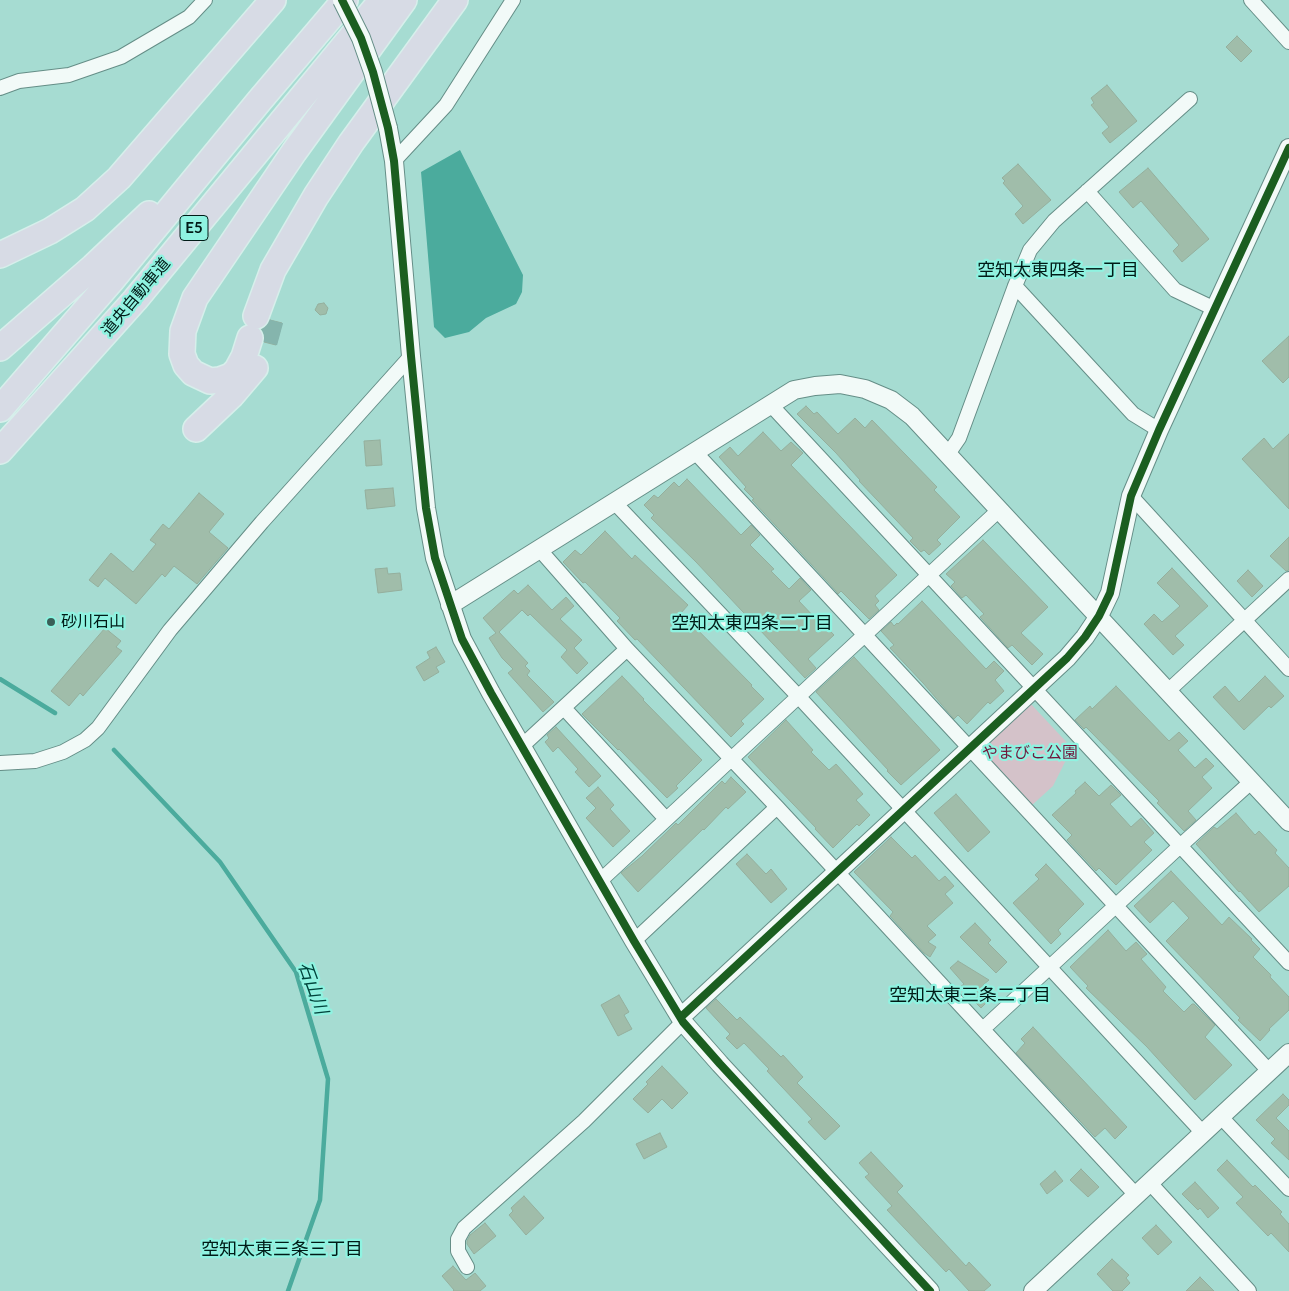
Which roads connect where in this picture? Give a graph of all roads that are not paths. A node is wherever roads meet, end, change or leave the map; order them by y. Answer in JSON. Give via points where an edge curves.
{"nodes":[{"id":1,"x":204,"y":0,"type":"edge"},
{"id":2,"x":273,"y":0,"type":"edge"},
{"id":3,"x":344,"y":0,"type":"edge"},
{"id":4,"x":382,"y":0,"type":"edge"},
{"id":5,"x":404,"y":0,"type":"edge"},
{"id":6,"x":455,"y":0,"type":"edge"},
{"id":7,"x":513,"y":0,"type":"edge"},
{"id":8,"x":1251,"y":0,"type":"edge"},
{"id":9,"x":1289,"y":42,"type":"edge"},
{"id":10,"x":0,"y":88,"type":"edge"},
{"id":11,"x":1190,"y":98,"type":"dead end"},
{"id":12,"x":260,"y":100,"type":"junction"},
{"id":13,"x":1289,"y":149,"type":"edge"},
{"id":14,"x":394,"y":161,"type":"junction"},
{"id":15,"x":1087,"y":191,"type":"junction"},
{"id":16,"x":0,"y":255,"type":"edge"},
{"id":17,"x":1015,"y":286,"type":"junction"},
{"id":18,"x":1214,"y":309,"type":"junction"},
{"id":19,"x":261,"y":329,"type":"junction"},
{"id":20,"x":0,"y":348,"type":"edge"},
{"id":21,"x":411,"y":356,"type":"junction"},
{"id":22,"x":770,"y":404,"type":"junction"},
{"id":23,"x":0,"y":409,"type":"edge"},
{"id":24,"x":196,"y":429,"type":"dead end"},
{"id":25,"x":1159,"y":430,"type":"junction"},
{"id":26,"x":0,"y":451,"type":"edge"},
{"id":27,"x":695,"y":452,"type":"junction"},
{"id":28,"x":948,"y":454,"type":"junction"},
{"id":29,"x":1131,"y":496,"type":"junction"},
{"id":30,"x":614,"y":502,"type":"junction"},
{"id":31,"x":999,"y":510,"type":"junction"},
{"id":32,"x":540,"y":550,"type":"junction"},
{"id":33,"x":929,"y":575,"type":"junction"},
{"id":34,"x":1289,"y":579,"type":"edge"},
{"id":35,"x":450,"y":605,"type":"junction"},
{"id":36,"x":1099,"y":616,"type":"junction"},
{"id":37,"x":1244,"y":621,"type":"junction"},
{"id":38,"x":864,"y":635,"type":"junction"},
{"id":39,"x":627,"y":649,"type":"junction"},
{"id":40,"x":1289,"y":669,"type":"edge"},
{"id":41,"x":1033,"y":688,"type":"junction"},
{"id":42,"x":1168,"y":692,"type":"junction"},
{"id":43,"x":798,"y":696,"type":"junction"},
{"id":44,"x":564,"y":708,"type":"junction"},
{"id":45,"x":522,"y":746,"type":"junction"},
{"id":46,"x":969,"y":748,"type":"junction"},
{"id":47,"x":731,"y":758,"type":"junction"},
{"id":48,"x":0,"y":763,"type":"edge"},
{"id":49,"x":1251,"y":782,"type":"junction"},
{"id":50,"x":777,"y":807,"type":"junction"},
{"id":51,"x":902,"y":810,"type":"junction"},
{"id":52,"x":666,"y":819,"type":"junction"},
{"id":53,"x":1289,"y":822,"type":"edge"},
{"id":54,"x":1180,"y":846,"type":"junction"},
{"id":55,"x":837,"y":871,"type":"junction"},
{"id":56,"x":600,"y":882,"type":"junction"},
{"id":57,"x":1115,"y":906,"type":"junction"},
{"id":58,"x":634,"y":941,"type":"junction"},
{"id":59,"x":1289,"y":963,"type":"edge"},
{"id":60,"x":1050,"y":968,"type":"junction"},
{"id":61,"x":682,"y":1020,"type":"junction"},
{"id":62,"x":983,"y":1029,"type":"junction"},
{"id":63,"x":1289,"y":1053,"type":"edge"},
{"id":64,"x":1270,"y":1071,"type":"junction"},
{"id":65,"x":1221,"y":1117,"type":"junction"},
{"id":66,"x":1203,"y":1133,"type":"junction"},
{"id":67,"x":1150,"y":1183,"type":"junction"},
{"id":68,"x":1289,"y":1189,"type":"edge"},
{"id":69,"x":1136,"y":1195,"type":"junction"},
{"id":70,"x":467,"y":1267,"type":"dead end"},
{"id":71,"x":930,"y":1291,"type":"edge"},
{"id":72,"x":1033,"y":1291,"type":"edge"},
{"id":73,"x":1249,"y":1291,"type":"edge"}],
"edges":[{"from":1,"to":10,"type":"street","via":[[189,17],[121,58],[69,75],[19,81]]},
{"from":2,"to":16,"type":"highway","via":[[119,178],[86,209],[50,232]]},
{"from":3,"to":12,"type":"highway","name":"道央自動車道","number":"E5"},
{"from":3,"to":14,"type":"street","bridge":true,"via":[[373,72]]},
{"from":4,"to":26,"type":"highway","name":"道央自動車道","number":"E5","via":[[135,300]]},
{"from":5,"to":19,"type":"highway","via":[[294,152],[195,298],[183,332],[182,354],[186,365],[193,373],[210,381],[231,376]]},
{"from":6,"to":19,"type":"highway","via":[[316,196],[290,242]]},
{"from":7,"to":14,"type":"street","via":[[446,105]]},
{"from":8,"to":9,"type":"street"},
{"from":11,"to":15,"type":"street"},
{"from":12,"to":20,"type":"highway","via":[[150,213]]},
{"from":12,"to":23,"type":"highway","name":"道央自動車道","number":"E5","via":[[111,281]]},
{"from":13,"to":18,"type":"street"},
{"from":14,"to":21,"type":"street"},
{"from":15,"to":17,"type":"street","via":[[1054,221],[1030,250]]},
{"from":15,"to":18,"type":"street","via":[[1174,290]]},
{"from":17,"to":25,"type":"street","via":[[1133,414]]},
{"from":17,"to":28,"type":"street","via":[[960,438]]},
{"from":18,"to":25,"type":"street"},
{"from":19,"to":24,"type":"highway","via":[[256,366]]},
{"from":21,"to":35,"type":"street","via":[[426,508],[435,558]]},
{"from":21,"to":48,"type":"street","via":[[170,630],[98,728],[85,740],[63,752],[34,761]]},
{"from":22,"to":27,"type":"street"},
{"from":22,"to":28,"type":"street","via":[[794,390],[815,386],[840,384],[865,389],[891,400],[912,416]]},
{"from":22,"to":33,"type":"street"},
{"from":25,"to":29,"type":"street"},
{"from":27,"to":30,"type":"street"},
{"from":27,"to":38,"type":"street"},
{"from":28,"to":31,"type":"street"},
{"from":29,"to":36,"type":"street","via":[[1110,592]]},
{"from":29,"to":37,"type":"street"},
{"from":30,"to":32,"type":"street"},
{"from":30,"to":43,"type":"street"},
{"from":31,"to":33,"type":"street"},
{"from":31,"to":36,"type":"street"},
{"from":32,"to":35,"type":"street"},
{"from":32,"to":39,"type":"street"},
{"from":33,"to":38,"type":"street"},
{"from":33,"to":41,"type":"street"},
{"from":34,"to":37,"type":"street"},
{"from":35,"to":45,"type":"street","via":[[462,639]]},
{"from":36,"to":41,"type":"street","via":[[1067,658]]},
{"from":36,"to":42,"type":"street"},
{"from":37,"to":40,"type":"street"},
{"from":37,"to":42,"type":"street"},
{"from":38,"to":43,"type":"street"},
{"from":38,"to":46,"type":"street"},
{"from":39,"to":44,"type":"street"},
{"from":39,"to":47,"type":"street"},
{"from":41,"to":46,"type":"street"},
{"from":41,"to":54,"type":"street"},
{"from":42,"to":49,"type":"street"},
{"from":43,"to":47,"type":"street"},
{"from":43,"to":51,"type":"street"},
{"from":44,"to":45,"type":"street"},
{"from":44,"to":52,"type":"street"},
{"from":45,"to":56,"type":"street"},
{"from":46,"to":51,"type":"street"},
{"from":46,"to":57,"type":"street"},
{"from":47,"to":50,"type":"street"},
{"from":47,"to":52,"type":"street"},
{"from":49,"to":53,"type":"street"},
{"from":49,"to":54,"type":"street"},
{"from":50,"to":55,"type":"street"},
{"from":50,"to":58,"type":"street"},
{"from":51,"to":55,"type":"street"},
{"from":51,"to":60,"type":"street"},
{"from":52,"to":56,"type":"street"},
{"from":54,"to":57,"type":"street"},
{"from":54,"to":59,"type":"street"},
{"from":55,"to":61,"type":"street"},
{"from":55,"to":62,"type":"street"},
{"from":56,"to":58,"type":"street"},
{"from":57,"to":60,"type":"street"},
{"from":57,"to":64,"type":"street"},
{"from":58,"to":61,"type":"street"},
{"from":60,"to":62,"type":"street"},
{"from":60,"to":66,"type":"street"},
{"from":61,"to":70,"type":"street","via":[[584,1121],[464,1228],[458,1239],[458,1251]]},
{"from":61,"to":71,"type":"street"},
{"from":62,"to":69,"type":"street"},
{"from":63,"to":64,"type":"street"},
{"from":64,"to":65,"type":"street"},
{"from":65,"to":66,"type":"street"},
{"from":65,"to":68,"type":"street"},
{"from":66,"to":67,"type":"street"},
{"from":67,"to":69,"type":"street"},
{"from":67,"to":73,"type":"street"},
{"from":69,"to":72,"type":"street"}]}
